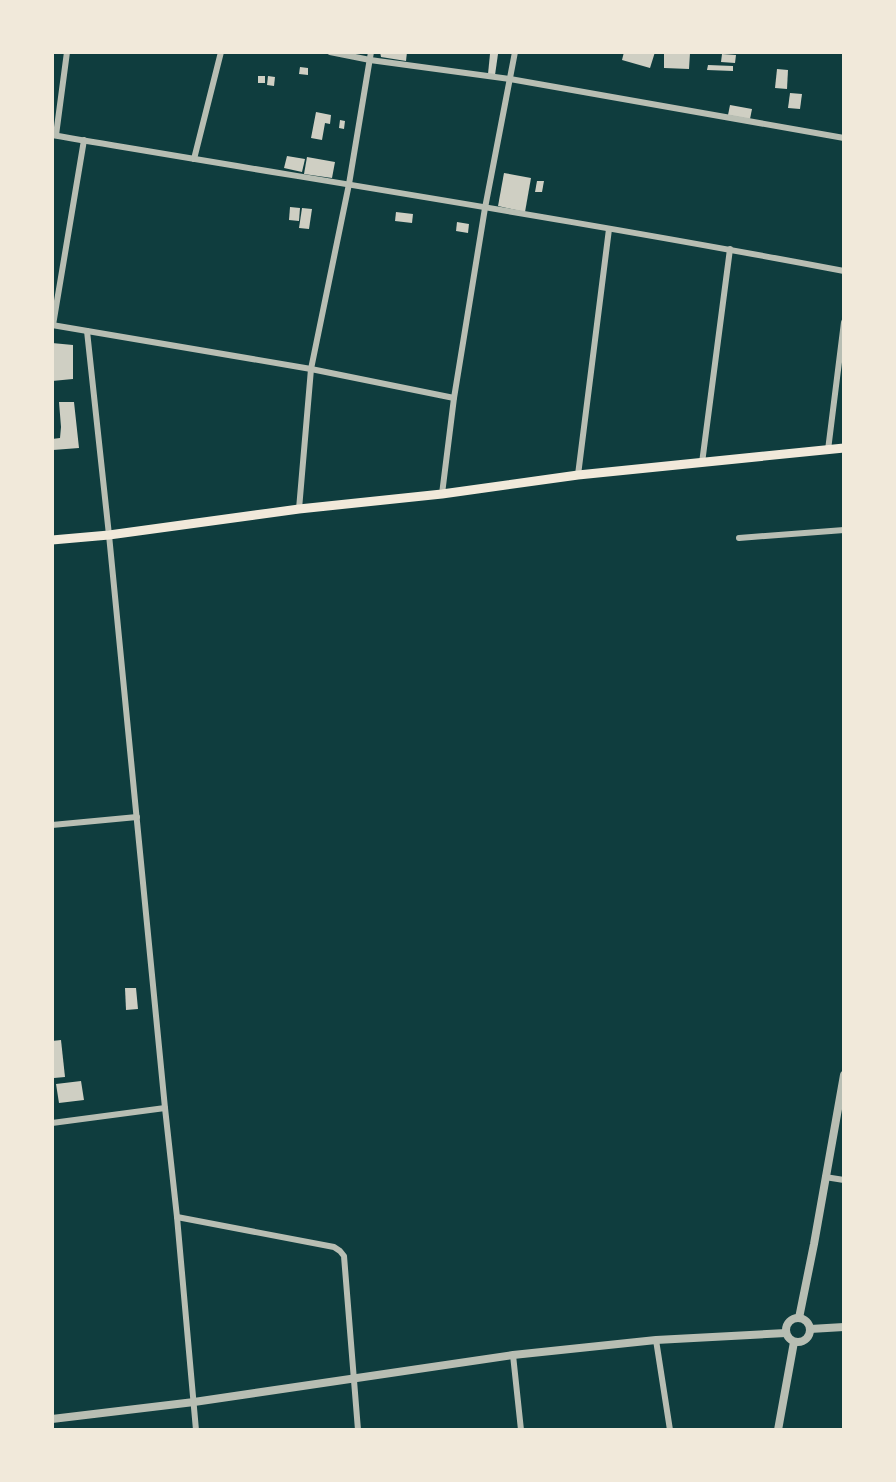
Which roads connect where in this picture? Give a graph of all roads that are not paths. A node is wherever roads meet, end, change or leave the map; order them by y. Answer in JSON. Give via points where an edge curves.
{"nodes":[{"id":1,"x":67,"y":52,"type":"edge"},
{"id":2,"x":221,"y":52,"type":"edge"},
{"id":3,"x":330,"y":52,"type":"edge"},
{"id":4,"x":515,"y":52,"type":"edge"},
{"id":5,"x":371,"y":56,"type":"edge"},
{"id":6,"x":510,"y":78,"type":"junction"},
{"id":7,"x":54,"y":135,"type":"edge"},
{"id":8,"x":843,"y":138,"type":"edge"},
{"id":9,"x":84,"y":140,"type":"junction"},
{"id":10,"x":194,"y":159,"type":"junction"},
{"id":11,"x":349,"y":184,"type":"junction"},
{"id":12,"x":485,"y":208,"type":"junction"},
{"id":13,"x":609,"y":229,"type":"junction"},
{"id":14,"x":730,"y":249,"type":"junction"},
{"id":15,"x":843,"y":271,"type":"edge"},
{"id":16,"x":843,"y":322,"type":"edge"},
{"id":17,"x":53,"y":325,"type":"edge"},
{"id":18,"x":87,"y":331,"type":"junction"},
{"id":19,"x":311,"y":369,"type":"junction"},
{"id":20,"x":454,"y":398,"type":"junction"},
{"id":21,"x":843,"y":448,"type":"edge"},
{"id":22,"x":828,"y":450,"type":"junction"},
{"id":23,"x":702,"y":463,"type":"junction"},
{"id":24,"x":578,"y":475,"type":"junction"},
{"id":25,"x":441,"y":494,"type":"junction"},
{"id":26,"x":299,"y":509,"type":"junction"},
{"id":27,"x":843,"y":530,"type":"edge"},
{"id":28,"x":109,"y":535,"type":"junction"},
{"id":29,"x":739,"y":538,"type":"dead end"},
{"id":30,"x":52,"y":540,"type":"edge"},
{"id":31,"x":137,"y":817,"type":"junction"},
{"id":32,"x":52,"y":825,"type":"edge"},
{"id":33,"x":843,"y":1075,"type":"edge"},
{"id":34,"x":165,"y":1108,"type":"junction"},
{"id":35,"x":52,"y":1123,"type":"edge"},
{"id":36,"x":825,"y":1177,"type":"junction"},
{"id":37,"x":843,"y":1180,"type":"edge"},
{"id":38,"x":177,"y":1217,"type":"junction"},
{"id":39,"x":799,"y":1318,"type":"junction"},
{"id":40,"x":843,"y":1327,"type":"edge"},
{"id":41,"x":810,"y":1329,"type":"junction"},
{"id":42,"x":786,"y":1333,"type":"junction"},
{"id":43,"x":656,"y":1340,"type":"junction"},
{"id":44,"x":794,"y":1342,"type":"junction"},
{"id":45,"x":513,"y":1355,"type":"junction"},
{"id":46,"x":353,"y":1378,"type":"junction"},
{"id":47,"x":194,"y":1402,"type":"junction"},
{"id":48,"x":52,"y":1419,"type":"edge"},
{"id":49,"x":196,"y":1430,"type":"edge"},
{"id":50,"x":358,"y":1430,"type":"edge"},
{"id":51,"x":520,"y":1430,"type":"edge"},
{"id":52,"x":670,"y":1430,"type":"edge"},
{"id":53,"x":778,"y":1430,"type":"edge"}],
"edges":[{"from":1,"to":7,"type":"street"},
{"from":2,"to":10,"type":"street"},
{"from":3,"to":5,"type":"street"},
{"from":4,"to":6,"type":"street"},
{"from":5,"to":6,"type":"street"},
{"from":5,"to":11,"type":"street"},
{"from":6,"to":8,"type":"street"},
{"from":6,"to":12,"type":"street"},
{"from":7,"to":9,"type":"street"},
{"from":9,"to":10,"type":"street"},
{"from":9,"to":17,"type":"street"},
{"from":10,"to":11,"type":"street"},
{"from":11,"to":12,"type":"street"},
{"from":11,"to":19,"type":"street"},
{"from":12,"to":13,"type":"street"},
{"from":12,"to":20,"type":"street"},
{"from":13,"to":14,"type":"street"},
{"from":13,"to":24,"type":"street"},
{"from":14,"to":15,"type":"street"},
{"from":14,"to":23,"type":"street"},
{"from":16,"to":22,"type":"street"},
{"from":17,"to":18,"type":"street"},
{"from":18,"to":19,"type":"street"},
{"from":18,"to":28,"type":"street"},
{"from":19,"to":20,"type":"street"},
{"from":19,"to":26,"type":"street"},
{"from":20,"to":25,"type":"street"},
{"from":21,"to":22,"type":"main road"},
{"from":22,"to":23,"type":"main road"},
{"from":23,"to":24,"type":"main road"},
{"from":24,"to":25,"type":"main road"},
{"from":25,"to":26,"type":"main road"},
{"from":26,"to":28,"type":"main road"},
{"from":27,"to":29,"type":"street"},
{"from":28,"to":30,"type":"main road"},
{"from":28,"to":31,"type":"street"},
{"from":31,"to":32,"type":"street"},
{"from":31,"to":34,"type":"street"},
{"from":33,"to":36,"type":"street"},
{"from":34,"to":35,"type":"street"},
{"from":34,"to":38,"type":"street"},
{"from":36,"to":37,"type":"street"},
{"from":36,"to":39,"type":"street"},
{"from":38,"to":46,"type":"street","via":[[339,1251],[344,1256]]},
{"from":38,"to":47,"type":"street"},
{"from":39,"to":41,"type":"street"},
{"from":39,"to":42,"type":"street","via":[[786,1325]]},
{"from":40,"to":41,"type":"street"},
{"from":41,"to":44,"type":"street","via":[[806,1340]]},
{"from":42,"to":43,"type":"street"},
{"from":42,"to":44,"type":"street"},
{"from":43,"to":45,"type":"street"},
{"from":43,"to":52,"type":"street"},
{"from":44,"to":53,"type":"street"},
{"from":45,"to":46,"type":"street"},
{"from":45,"to":51,"type":"street"},
{"from":46,"to":47,"type":"street"},
{"from":46,"to":50,"type":"street"},
{"from":47,"to":48,"type":"street"},
{"from":47,"to":49,"type":"street"}]}
